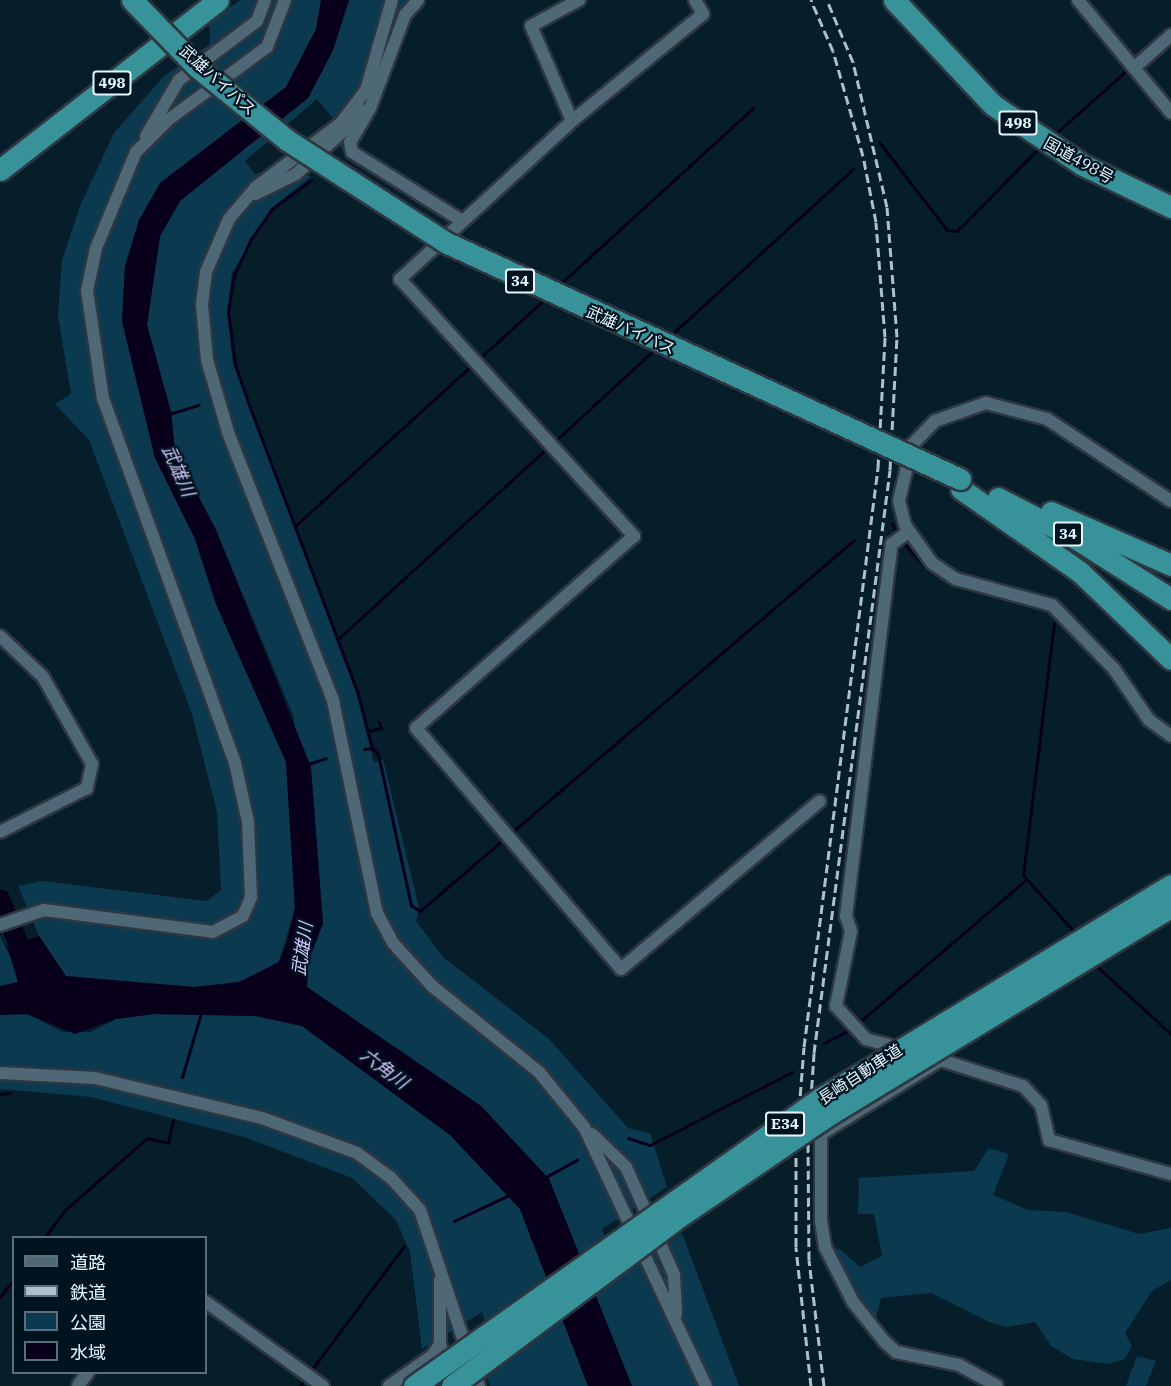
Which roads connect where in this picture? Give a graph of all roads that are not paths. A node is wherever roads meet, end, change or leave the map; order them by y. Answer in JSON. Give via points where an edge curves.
{"nodes":[{"id":1,"x":132,"y":0,"type":"edge"},
{"id":2,"x":218,"y":0,"type":"edge"},
{"id":3,"x":265,"y":0,"type":"edge"},
{"id":4,"x":285,"y":0,"type":"edge"},
{"id":5,"x":392,"y":0,"type":"edge"},
{"id":6,"x":418,"y":0,"type":"edge"},
{"id":7,"x":579,"y":0,"type":"edge"},
{"id":8,"x":695,"y":0,"type":"edge"},
{"id":9,"x":894,"y":0,"type":"edge"},
{"id":10,"x":1077,"y":0,"type":"edge"},
{"id":11,"x":1171,"y":35,"type":"edge"},
{"id":12,"x":171,"y":37,"type":"junction"},
{"id":13,"x":1134,"y":68,"type":"junction"},
{"id":14,"x":366,"y":90,"type":"junction"},
{"id":15,"x":1171,"y":113,"type":"edge"},
{"id":16,"x":572,"y":121,"type":"junction"},
{"id":17,"x":357,"y":124,"type":"junction"},
{"id":18,"x":136,"y":152,"type":"junction"},
{"id":19,"x":3,"y":168,"type":"edge"},
{"id":20,"x":246,"y":199,"type":"junction"},
{"id":21,"x":1171,"y":207,"type":"edge"},
{"id":22,"x":461,"y":220,"type":"junction"},
{"id":23,"x":960,"y":484,"type":"junction"},
{"id":24,"x":1171,"y":501,"type":"edge"},
{"id":25,"x":909,"y":531,"type":"junction"},
{"id":26,"x":1171,"y":565,"type":"edge"},
{"id":27,"x":1171,"y":598,"type":"edge"},
{"id":28,"x":0,"y":636,"type":"edge"},
{"id":29,"x":1171,"y":659,"type":"edge"},
{"id":30,"x":1171,"y":736,"type":"edge"},
{"id":31,"x":820,"y":801,"type":"dead end"},
{"id":32,"x":0,"y":832,"type":"edge"},
{"id":33,"x":1171,"y":885,"type":"edge"},
{"id":34,"x":1171,"y":907,"type":"edge"},
{"id":35,"x":0,"y":925,"type":"edge"},
{"id":36,"x":942,"y":1059,"type":"junction"},
{"id":37,"x":0,"y":1072,"type":"edge"},
{"id":38,"x":584,"y":1127,"type":"junction"},
{"id":39,"x":1171,"y":1174,"type":"edge"},
{"id":40,"x":434,"y":1240,"type":"junction"},
{"id":41,"x":207,"y":1303,"type":"edge"},
{"id":42,"x":676,"y":1322,"type":"junction"},
{"id":43,"x":440,"y":1344,"type":"junction"},
{"id":44,"x":323,"y":1386,"type":"edge"},
{"id":45,"x":389,"y":1386,"type":"edge"},
{"id":46,"x":414,"y":1386,"type":"edge"},
{"id":47,"x":452,"y":1386,"type":"edge"},
{"id":48,"x":479,"y":1386,"type":"edge"},
{"id":49,"x":706,"y":1386,"type":"edge"},
{"id":50,"x":997,"y":1386,"type":"edge"}],
"edges":[{"from":1,"to":12,"type":"highway","name":"武雄バイパス","number":"34","bridge":true},
{"from":2,"to":12,"type":"highway","number":"498"},
{"from":3,"to":18,"type":"street","via":[[257,21],[179,80]]},
{"from":4,"to":18,"type":"street","via":[[267,47],[168,120]]},
{"from":5,"to":14,"type":"street"},
{"from":6,"to":17,"type":"street","via":[[405,15]]},
{"from":7,"to":16,"type":"street","via":[[531,26]]},
{"from":8,"to":16,"type":"street","via":[[703,14]]},
{"from":9,"to":21,"type":"highway","name":"国道498号","number":"498","via":[[993,105],[1083,165]]},
{"from":10,"to":13,"type":"street"},
{"from":11,"to":13,"type":"street"},
{"from":12,"to":19,"type":"highway","number":"498"},
{"from":12,"to":23,"type":"highway","name":"武雄バイパス","number":"34","bridge":true,"via":[[196,66],[287,141],[445,242]]},
{"from":13,"to":15,"type":"street"},
{"from":14,"to":17,"type":"street"},
{"from":14,"to":20,"type":"street","via":[[341,123]]},
{"from":16,"to":22,"type":"street"},
{"from":17,"to":20,"type":"street","via":[[296,174]]},
{"from":17,"to":22,"type":"street","via":[[350,142],[352,152]]},
{"from":18,"to":35,"type":"street","via":[[96,248],[87,291],[91,336],[103,399],[235,763],[248,822],[251,897],[243,916],[213,932],[61,911],[28,911]]},
{"from":20,"to":38,"type":"street","via":[[229,219],[206,272],[202,305],[207,360],[229,435],[333,701],[377,913],[393,943],[432,986],[539,1072]]},
{"from":22,"to":31,"type":"street","via":[[400,279],[634,536],[416,728],[621,969]]},
{"from":23,"to":26,"type":"highway"},
{"from":23,"to":27,"type":"highway","name":"武雄バイパス","number":"34","via":[[1075,538]]},
{"from":23,"to":29,"type":"highway","via":[[1080,572]]},
{"from":24,"to":25,"type":"street","via":[[1047,419],[986,403],[935,421],[912,446],[899,501]]},
{"from":25,"to":30,"type":"street","via":[[932,563],[956,579],[1052,605],[1114,669],[1149,720]]},
{"from":25,"to":36,"type":"street","via":[[892,544],[846,916],[851,931],[836,1006],[851,1028]]},
{"from":28,"to":32,"type":"street","via":[[43,677],[92,764],[87,788]]},
{"from":33,"to":46,"type":"highway","name":"長崎自動車道","number":"E34","bridge":true,"via":[[822,1098]]},
{"from":34,"to":47,"type":"highway","name":"長崎自動車道","number":"E34","bridge":true,"via":[[830,1114],[673,1221]]},
{"from":36,"to":39,"type":"street","via":[[1035,1094],[1049,1140]]},
{"from":36,"to":50,"type":"street","via":[[821,1134],[822,1230],[853,1302],[890,1346],[912,1358],[959,1365]]},
{"from":37,"to":40,"type":"street","via":[[95,1078],[316,1134],[357,1153],[391,1178],[420,1210]]},
{"from":38,"to":42,"type":"street"},
{"from":38,"to":42,"type":"street","via":[[626,1167],[674,1275]]},
{"from":40,"to":43,"type":"street","via":[[442,1297]]},
{"from":40,"to":48,"type":"street"},
{"from":41,"to":44,"type":"street"},
{"from":42,"to":49,"type":"street"},
{"from":43,"to":45,"type":"street","via":[[432,1356]]},
{"from":43,"to":47,"type":"street"}]}
